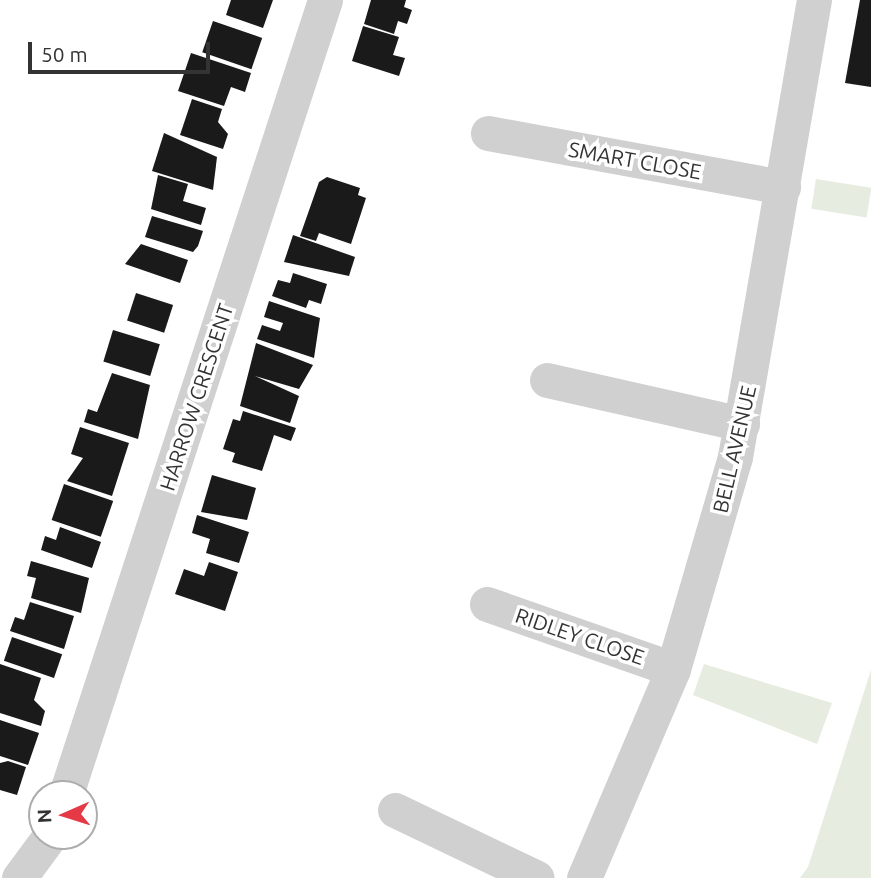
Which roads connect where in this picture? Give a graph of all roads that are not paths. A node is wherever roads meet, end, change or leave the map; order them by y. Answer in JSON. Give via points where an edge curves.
{"nodes":[{"id":1,"x":325,"y":0,"type":"edge"},
{"id":2,"x":814,"y":0,"type":"edge"},
{"id":3,"x":488,"y":133,"type":"dead end"},
{"id":4,"x":783,"y":187,"type":"junction"},
{"id":5,"x":547,"y":380,"type":"dead end"},
{"id":6,"x":742,"y":424,"type":"junction"},
{"id":7,"x":487,"y":604,"type":"dead end"},
{"id":8,"x":673,"y":668,"type":"junction"},
{"id":9,"x":71,"y":780,"type":"edge"},
{"id":10,"x":395,"y":810,"type":"dead end"},
{"id":11,"x":40,"y":850,"type":"edge"},
{"id":12,"x":19,"y":878,"type":"edge"},
{"id":13,"x":537,"y":878,"type":"edge"},
{"id":14,"x":584,"y":878,"type":"edge"}],
"edges":[{"from":1,"to":9,"type":"street","name":"HARROW CRESCENT"},
{"from":2,"to":4,"type":"street","name":"BELL AVENUE"},
{"from":3,"to":4,"type":"street","name":"SMART CLOSE"},
{"from":4,"to":6,"type":"street","name":"BELL AVENUE"},
{"from":5,"to":6,"type":"street"},
{"from":6,"to":8,"type":"street","name":"BELL AVENUE"},
{"from":7,"to":8,"type":"street","name":"RIDLEY CLOSE"},
{"from":8,"to":14,"type":"street","name":"BELL AVENUE"},
{"from":10,"to":13,"type":"street"},
{"from":11,"to":12,"type":"street"}]}
